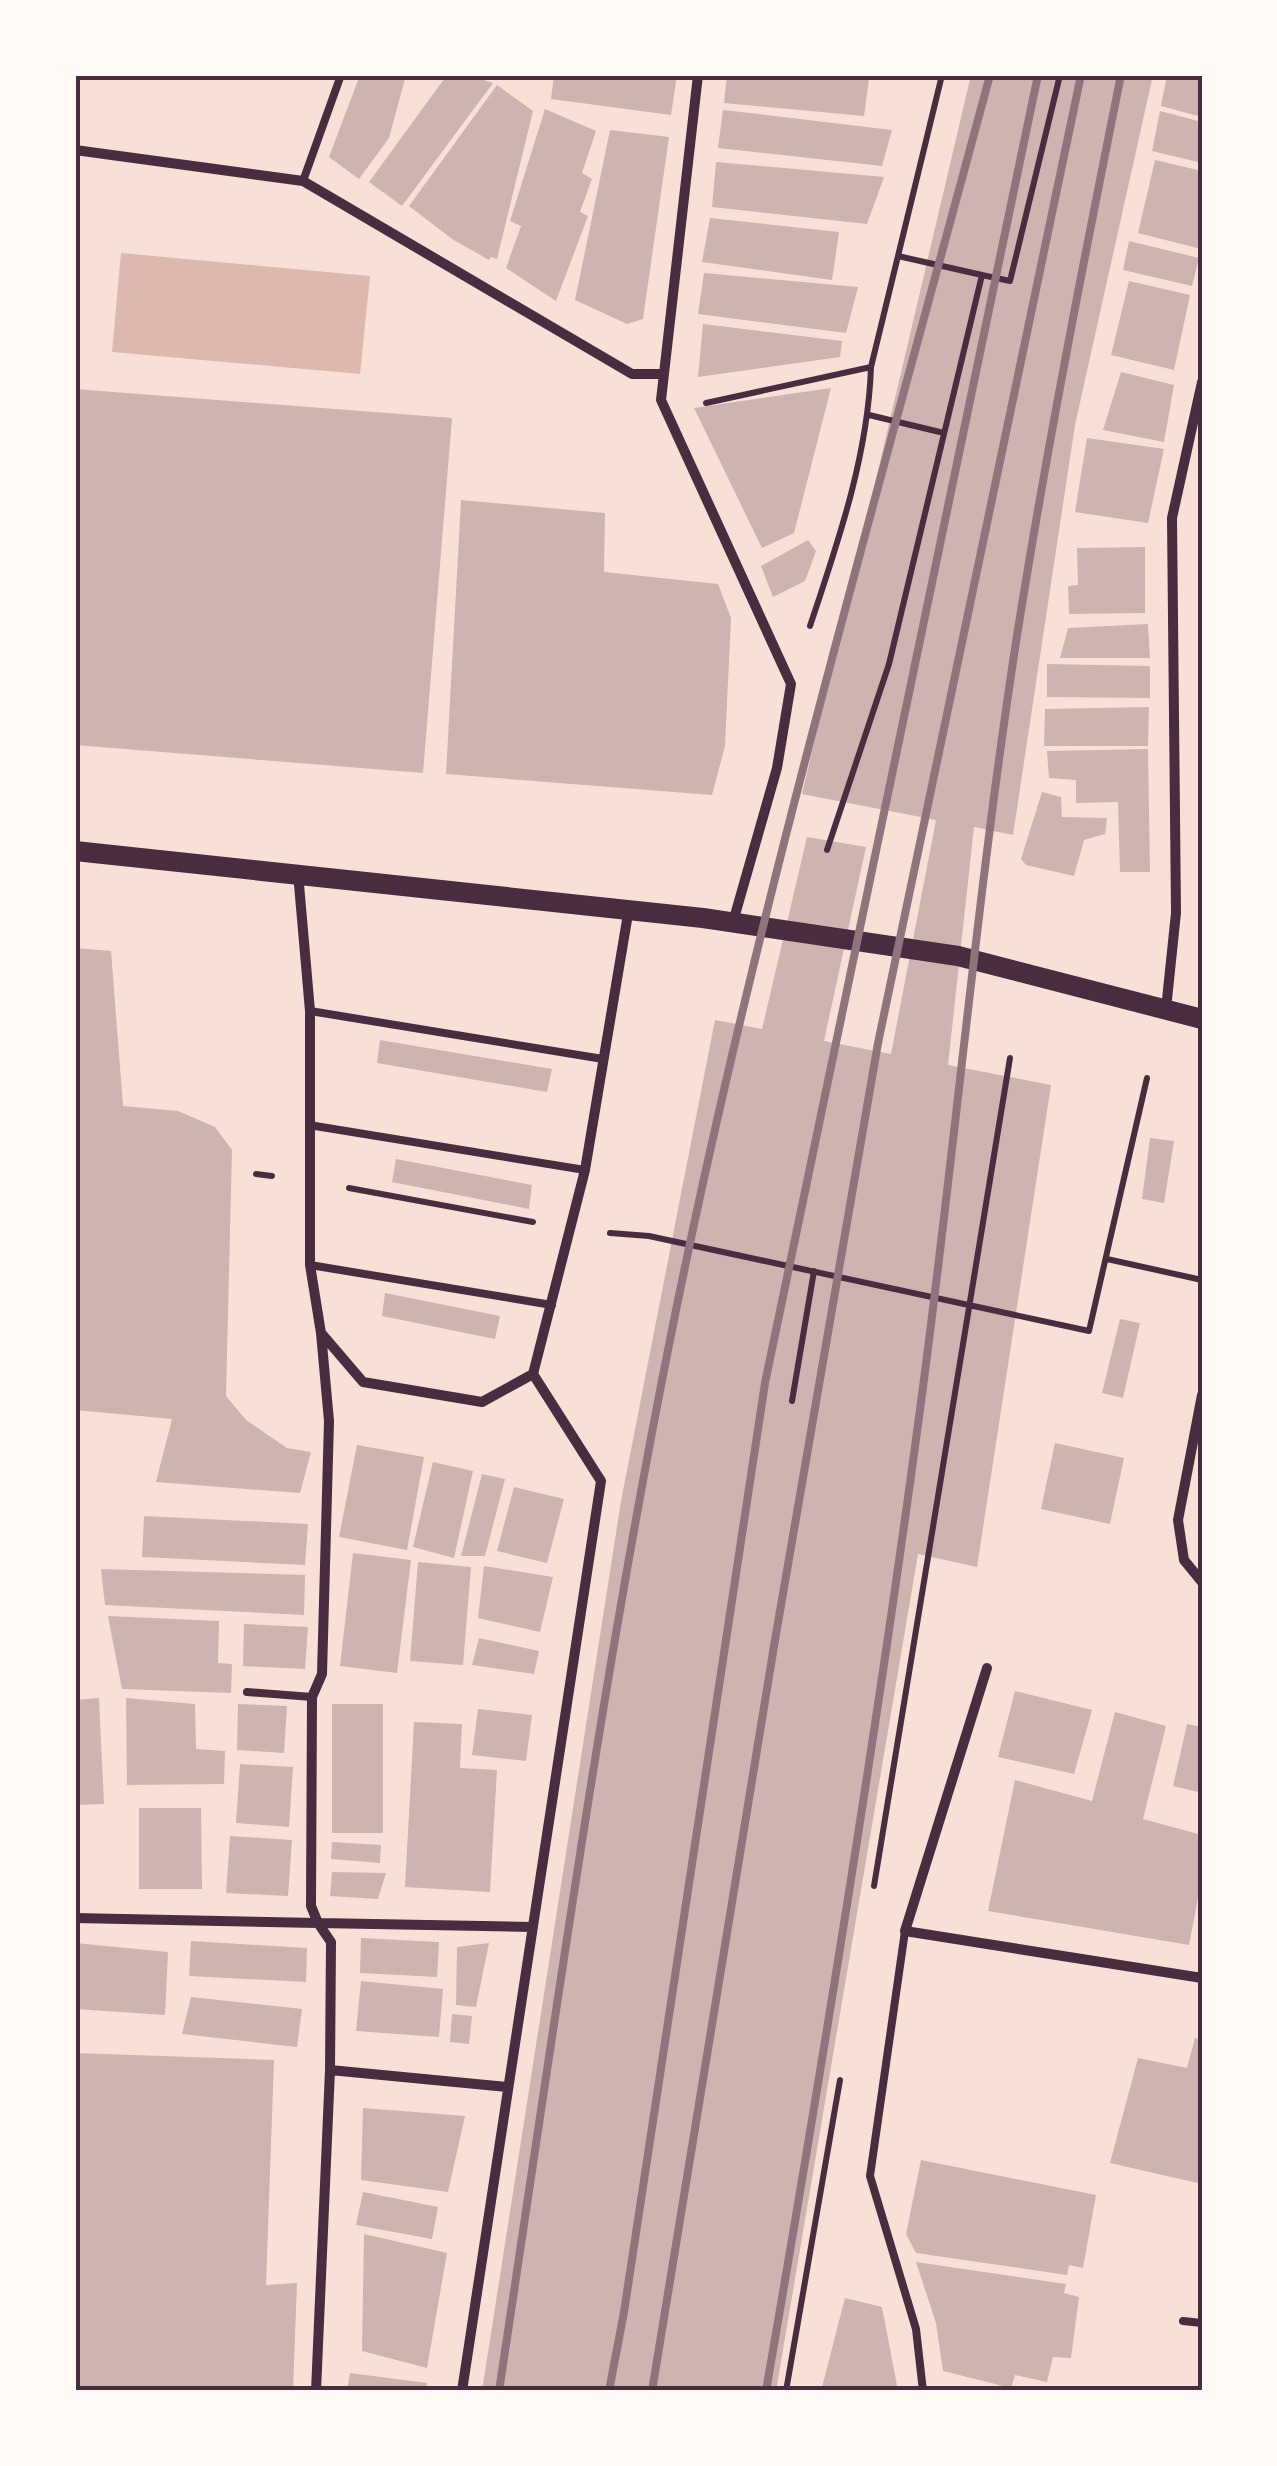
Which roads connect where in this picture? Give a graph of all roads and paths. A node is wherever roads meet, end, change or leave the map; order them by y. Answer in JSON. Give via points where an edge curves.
{"nodes":[{"id":1,"x":341,"y":75,"type":"edge"},
{"id":2,"x":698,"y":75,"type":"edge"},
{"id":3,"x":942,"y":75,"type":"edge"},
{"id":4,"x":1060,"y":75,"type":"edge"},
{"id":5,"x":75,"y":150,"type":"edge"},
{"id":6,"x":304,"y":181,"type":"junction"},
{"id":7,"x":898,"y":256,"type":"junction"},
{"id":8,"x":982,"y":275,"type":"junction"},
{"id":9,"x":871,"y":367,"type":"junction"},
{"id":10,"x":664,"y":374,"type":"junction"},
{"id":11,"x":1202,"y":382,"type":"edge"},
{"id":12,"x":664,"y":412,"type":"junction"},
{"id":13,"x":869,"y":415,"type":"junction"},
{"id":14,"x":944,"y":433,"type":"junction"},
{"id":15,"x":791,"y":684,"type":"junction"},
{"id":16,"x":827,"y":850,"type":"dead end"},
{"id":17,"x":75,"y":851,"type":"edge"},
{"id":18,"x":298,"y":873,"type":"junction"},
{"id":19,"x":630,"y":908,"type":"junction"},
{"id":20,"x":732,"y":923,"type":"junction"},
{"id":21,"x":1166,"y":1009,"type":"junction"},
{"id":22,"x":310,"y":1011,"type":"junction"},
{"id":23,"x":1202,"y":1019,"type":"edge"},
{"id":24,"x":1010,"y":1058,"type":"dead end"},
{"id":25,"x":603,"y":1059,"type":"junction"},
{"id":26,"x":1147,"y":1078,"type":"dead end"},
{"id":27,"x":308,"y":1125,"type":"junction"},
{"id":28,"x":586,"y":1170,"type":"junction"},
{"id":29,"x":256,"y":1174,"type":"dead end"},
{"id":30,"x":310,"y":1180,"type":"junction"},
{"id":31,"x":571,"y":1229,"type":"junction"},
{"id":32,"x":1107,"y":1259,"type":"junction"},
{"id":33,"x":310,"y":1265,"type":"junction"},
{"id":34,"x":814,"y":1271,"type":"junction"},
{"id":35,"x":1202,"y":1280,"type":"edge"},
{"id":36,"x":552,"y":1305,"type":"junction"},
{"id":37,"x":968,"y":1305,"type":"junction"},
{"id":38,"x":322,"y":1333,"type":"junction"},
{"id":39,"x":534,"y":1374,"type":"junction"},
{"id":40,"x":1202,"y":1394,"type":"edge"},
{"id":41,"x":792,"y":1401,"type":"dead end"},
{"id":42,"x":1202,"y":1582,"type":"edge"},
{"id":43,"x":987,"y":1668,"type":"dead end"},
{"id":44,"x":246,"y":1692,"type":"dead end"},
{"id":45,"x":312,"y":1697,"type":"junction"},
{"id":46,"x":873,"y":1889,"type":"dead end"},
{"id":47,"x":75,"y":1918,"type":"edge"},
{"id":48,"x":318,"y":1923,"type":"junction"},
{"id":49,"x":532,"y":1927,"type":"junction"},
{"id":50,"x":905,"y":1931,"type":"junction"},
{"id":51,"x":1202,"y":1978,"type":"edge"},
{"id":52,"x":844,"y":2063,"type":"dead end"},
{"id":53,"x":330,"y":2070,"type":"junction"},
{"id":54,"x":508,"y":2086,"type":"junction"},
{"id":55,"x":1183,"y":2321,"type":"dead end"},
{"id":56,"x":1202,"y":2323,"type":"edge"},
{"id":57,"x":316,"y":2391,"type":"edge"},
{"id":58,"x":462,"y":2391,"type":"edge"},
{"id":59,"x":786,"y":2391,"type":"edge"},
{"id":60,"x":923,"y":2391,"type":"edge"}],
"edges":[{"from":1,"to":6,"type":"lane"},
{"from":2,"to":10,"type":"street"},
{"from":3,"to":7,"type":"path"},
{"from":4,"to":8,"type":"path","via":[[1010,281]]},
{"from":5,"to":6,"type":"street"},
{"from":6,"to":10,"type":"street","via":[[632,374]]},
{"from":7,"to":8,"type":"path"},
{"from":7,"to":9,"type":"path"},
{"from":8,"to":14,"type":"path"},
{"from":9,"to":12,"type":"path"},
{"from":9,"to":13,"type":"path"},
{"from":10,"to":12,"type":"street"},
{"from":11,"to":21,"type":"street","via":[[1172,518],[1176,913]]},
{"from":12,"to":15,"type":"street"},
{"from":13,"to":14,"type":"path"},
{"from":13,"to":15,"type":"path","via":[[840,536]]},
{"from":14,"to":16,"type":"path","via":[[889,664]]},
{"from":15,"to":20,"type":"street","via":[[776,768]]},
{"from":17,"to":18,"type":"main road"},
{"from":18,"to":19,"type":"main road"},
{"from":18,"to":22,"type":"street"},
{"from":19,"to":20,"type":"main road"},
{"from":19,"to":25,"type":"street"},
{"from":20,"to":21,"type":"main road","via":[[958,956]]},
{"from":21,"to":23,"type":"main road"},
{"from":22,"to":25,"type":"lane"},
{"from":22,"to":27,"type":"street"},
{"from":24,"to":37,"type":"path"},
{"from":25,"to":28,"type":"street"},
{"from":26,"to":32,"type":"path"},
{"from":27,"to":28,"type":"lane"},
{"from":27,"to":30,"type":"street"},
{"from":28,"to":31,"type":"street"},
{"from":29,"to":30,"type":"path"},
{"from":30,"to":31,"type":"path"},
{"from":30,"to":33,"type":"street"},
{"from":31,"to":34,"type":"path","via":[[649,1236]]},
{"from":31,"to":36,"type":"street"},
{"from":32,"to":35,"type":"path"},
{"from":32,"to":37,"type":"path","via":[[1089,1330]]},
{"from":33,"to":36,"type":"lane"},
{"from":33,"to":38,"type":"street"},
{"from":34,"to":37,"type":"path"},
{"from":34,"to":41,"type":"path"},
{"from":36,"to":39,"type":"street"},
{"from":37,"to":46,"type":"path"},
{"from":38,"to":39,"type":"street","via":[[363,1382],[482,1402]]},
{"from":38,"to":45,"type":"street","via":[[329,1421],[322,1674]]},
{"from":39,"to":49,"type":"street","via":[[601,1481]]},
{"from":40,"to":42,"type":"street","via":[[1178,1520],[1184,1560]]},
{"from":43,"to":50,"type":"street"},
{"from":44,"to":45,"type":"lane"},
{"from":45,"to":48,"type":"street","via":[[311,1906]]},
{"from":47,"to":48,"type":"street"},
{"from":48,"to":49,"type":"street"},
{"from":48,"to":53,"type":"street","via":[[331,1942]]},
{"from":49,"to":54,"type":"street"},
{"from":50,"to":51,"type":"street"},
{"from":50,"to":60,"type":"lane","via":[[870,2176],[916,2330]]},
{"from":52,"to":59,"type":"path"},
{"from":53,"to":54,"type":"street"},
{"from":53,"to":57,"type":"street"},
{"from":54,"to":58,"type":"street"},
{"from":55,"to":56,"type":"lane"}]}
